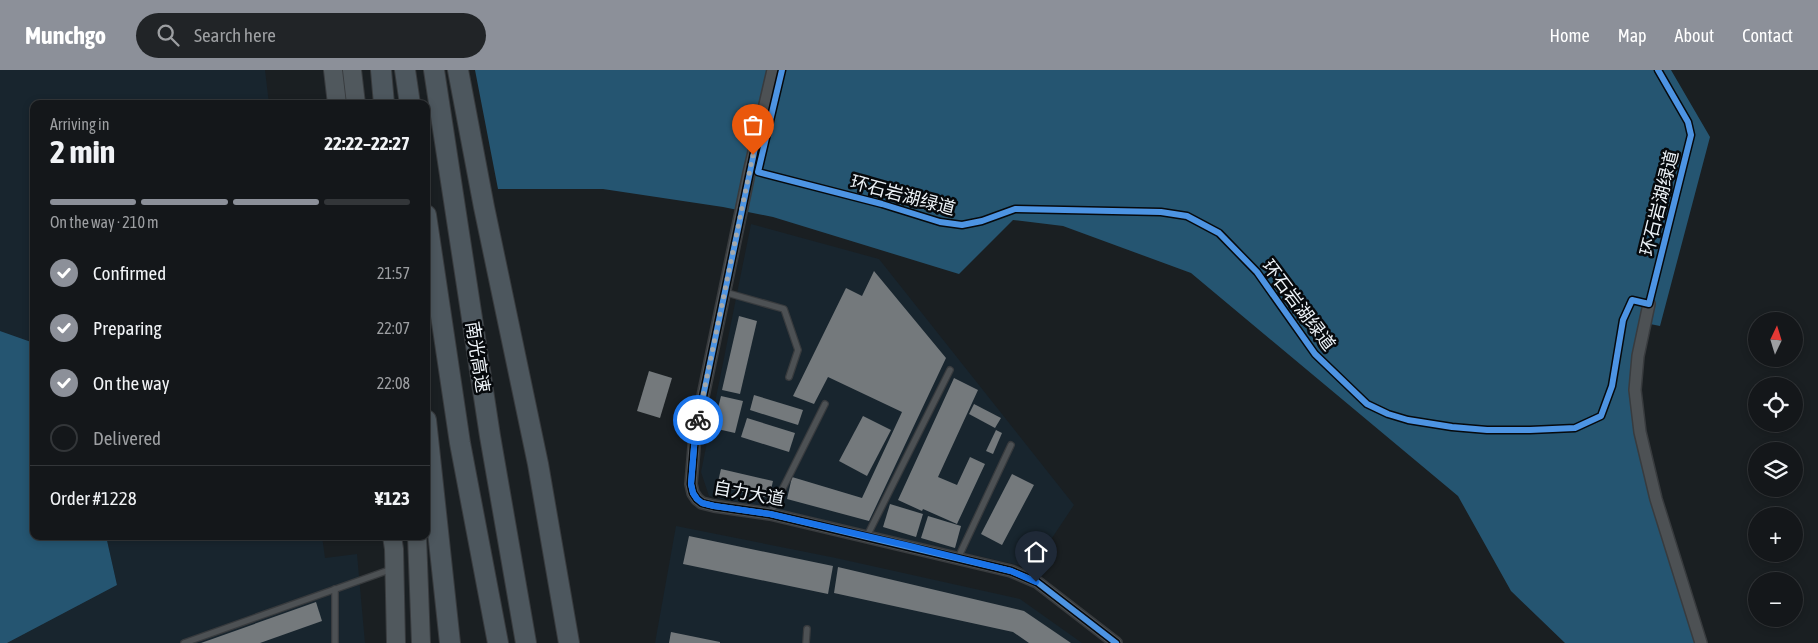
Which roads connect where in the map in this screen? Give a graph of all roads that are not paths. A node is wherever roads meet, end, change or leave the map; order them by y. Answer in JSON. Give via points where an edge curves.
{"nodes":[{"id":1,"x":333,"y":70,"type":"edge"},
{"id":2,"x":352,"y":70,"type":"edge"},
{"id":3,"x":380,"y":70,"type":"edge"},
{"id":4,"x":404,"y":70,"type":"edge"},
{"id":5,"x":434,"y":70,"type":"edge"},
{"id":6,"x":458,"y":70,"type":"edge"},
{"id":7,"x":773,"y":70,"type":"edge"},
{"id":8,"x":337,"y":100,"type":"edge"},
{"id":9,"x":356,"y":100,"type":"edge"},
{"id":10,"x":384,"y":100,"type":"edge"},
{"id":11,"x":409,"y":100,"type":"edge"},
{"id":12,"x":430,"y":242,"type":"edge"},
{"id":13,"x":724,"y":292,"type":"junction"},
{"id":14,"x":1650,"y":304,"type":"dead end"},
{"id":15,"x":950,"y":370,"type":"dead end"},
{"id":16,"x":789,"y":376,"type":"dead end"},
{"id":17,"x":825,"y":404,"type":"dead end"},
{"id":18,"x":1011,"y":445,"type":"dead end"},
{"id":19,"x":430,"y":457,"type":"edge"},
{"id":20,"x":770,"y":514,"type":"junction"},
{"id":21,"x":868,"y":536,"type":"junction"},
{"id":22,"x":392,"y":540,"type":"edge"},
{"id":23,"x":417,"y":540,"type":"edge"},
{"id":24,"x":958,"y":558,"type":"junction"},
{"id":25,"x":395,"y":568,"type":"junction"},
{"id":26,"x":335,"y":589,"type":"junction"},
{"id":27,"x":808,"y":629,"type":"dead end"},
{"id":28,"x":184,"y":643,"type":"edge"},
{"id":29,"x":335,"y":643,"type":"edge"},
{"id":30,"x":396,"y":643,"type":"edge"},
{"id":31,"x":421,"y":643,"type":"edge"},
{"id":32,"x":450,"y":643,"type":"edge"},
{"id":33,"x":498,"y":643,"type":"edge"},
{"id":34,"x":526,"y":643,"type":"edge"},
{"id":35,"x":569,"y":643,"type":"edge"},
{"id":36,"x":806,"y":643,"type":"edge"},
{"id":37,"x":1116,"y":643,"type":"edge"},
{"id":38,"x":1701,"y":643,"type":"edge"}],
"edges":[{"from":1,"to":8,"type":"main road"},
{"from":2,"to":9,"type":"main road"},
{"from":3,"to":10,"type":"highway"},
{"from":4,"to":11,"type":"highway"},
{"from":5,"to":34,"type":"highway","name":"南光高速","via":[[490,436]]},
{"from":6,"to":35,"type":"highway","via":[[538,464]]},
{"from":7,"to":13,"type":"street","name":"自力大道"},
{"from":12,"to":33,"type":"highway","name":"南光高速","via":[[460,443]]},
{"from":13,"to":16,"type":"lane","via":[[784,309],[798,350]]},
{"from":13,"to":20,"type":"street","name":"自力大道","via":[[695,435],[691,484],[693,493],[702,503]]},
{"from":14,"to":38,"type":"street","via":[[1636,373],[1640,432],[1656,499]]},
{"from":15,"to":21,"type":"lane"},
{"from":17,"to":20,"type":"lane"},
{"from":18,"to":24,"type":"lane"},
{"from":19,"to":32,"type":"highway"},
{"from":20,"to":21,"type":"street","name":"自力大道"},
{"from":21,"to":24,"type":"street","name":"自力大道"},
{"from":22,"to":25,"type":"main road"},
{"from":23,"to":31,"type":"main road"},
{"from":24,"to":37,"type":"street","name":"自力大道","via":[[1011,571],[1036,582]]},
{"from":25,"to":26,"type":"lane"},
{"from":25,"to":30,"type":"main road"},
{"from":26,"to":28,"type":"lane"},
{"from":26,"to":29,"type":"lane"},
{"from":27,"to":36,"type":"lane"}]}
